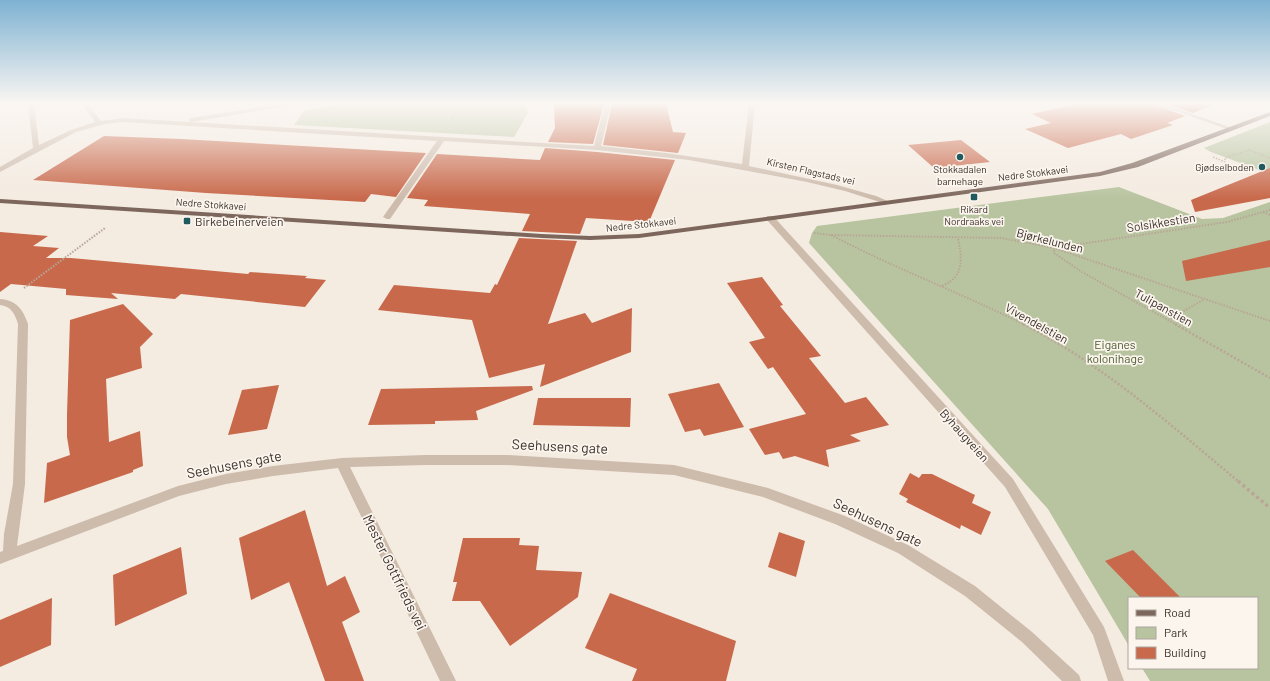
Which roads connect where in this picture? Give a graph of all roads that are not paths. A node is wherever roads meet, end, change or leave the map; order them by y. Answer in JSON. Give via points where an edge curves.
{"nodes":[{"id":1,"x":35,"y":136,"type":"edge"},
{"id":2,"x":60,"y":136,"type":"edge"},
{"id":3,"x":378,"y":136,"type":"edge"},
{"id":4,"x":600,"y":136,"type":"edge"},
{"id":5,"x":748,"y":136,"type":"edge"},
{"id":6,"x":1210,"y":136,"type":"edge"},
{"id":7,"x":441,"y":140,"type":"junction"},
{"id":8,"x":36,"y":148,"type":"junction"},
{"id":9,"x":597,"y":148,"type":"junction"},
{"id":10,"x":745,"y":166,"type":"junction"},
{"id":11,"x":0,"y":170,"type":"edge"},
{"id":12,"x":0,"y":201,"type":"edge"},
{"id":13,"x":886,"y":202,"type":"junction"},
{"id":14,"x":387,"y":217,"type":"dead end"},
{"id":15,"x":770,"y":218,"type":"junction"},
{"id":16,"x":3,"y":302,"type":"edge"},
{"id":17,"x":342,"y":463,"type":"junction"},
{"id":18,"x":5,"y":556,"type":"edge"},
{"id":19,"x":448,"y":681,"type":"edge"},
{"id":20,"x":1073,"y":681,"type":"edge"},
{"id":21,"x":1116,"y":681,"type":"edge"}],
"edges":[{"from":1,"to":8,"type":"street"},
{"from":2,"to":8,"type":"street","name":"Kirsten Flagstads vei"},
{"from":3,"to":7,"type":"street","name":"Kirsten Flagstads vei"},
{"from":4,"to":9,"type":"street"},
{"from":5,"to":10,"type":"street"},
{"from":6,"to":13,"type":"main road","name":"Nedre Stokkavei","via":[[1135,165],[1100,174]]},
{"from":7,"to":9,"type":"street","name":"Kirsten Flagstads vei"},
{"from":7,"to":14,"type":"street"},
{"from":8,"to":11,"type":"street","name":"Kirsten Flagstads vei"},
{"from":9,"to":10,"type":"street","name":"Kirsten Flagstads vei","via":[[675,155]]},
{"from":10,"to":13,"type":"street","name":"Kirsten Flagstads vei","via":[[831,185]]},
{"from":12,"to":15,"type":"main road","name":"Nedre Stokkavei","via":[[590,238],[639,236]]},
{"from":13,"to":15,"type":"main road","name":"Nedre Stokkavei"},
{"from":15,"to":21,"type":"street","name":"Byhaugveien","via":[[1009,483],[1100,632]]},
{"from":16,"to":18,"type":"street","via":[[20,312],[23,324],[19,484]]},
{"from":17,"to":18,"type":"street","name":"Seehusens gate","via":[[226,479],[178,491]]},
{"from":17,"to":19,"type":"street","name":"Mester Gottfrieds vei"},
{"from":17,"to":20,"type":"street","name":"Seehusens gate","via":[[403,460],[580,463],[674,470],[764,492],[840,520],[903,549],[970,591],[1027,637]]}]}
